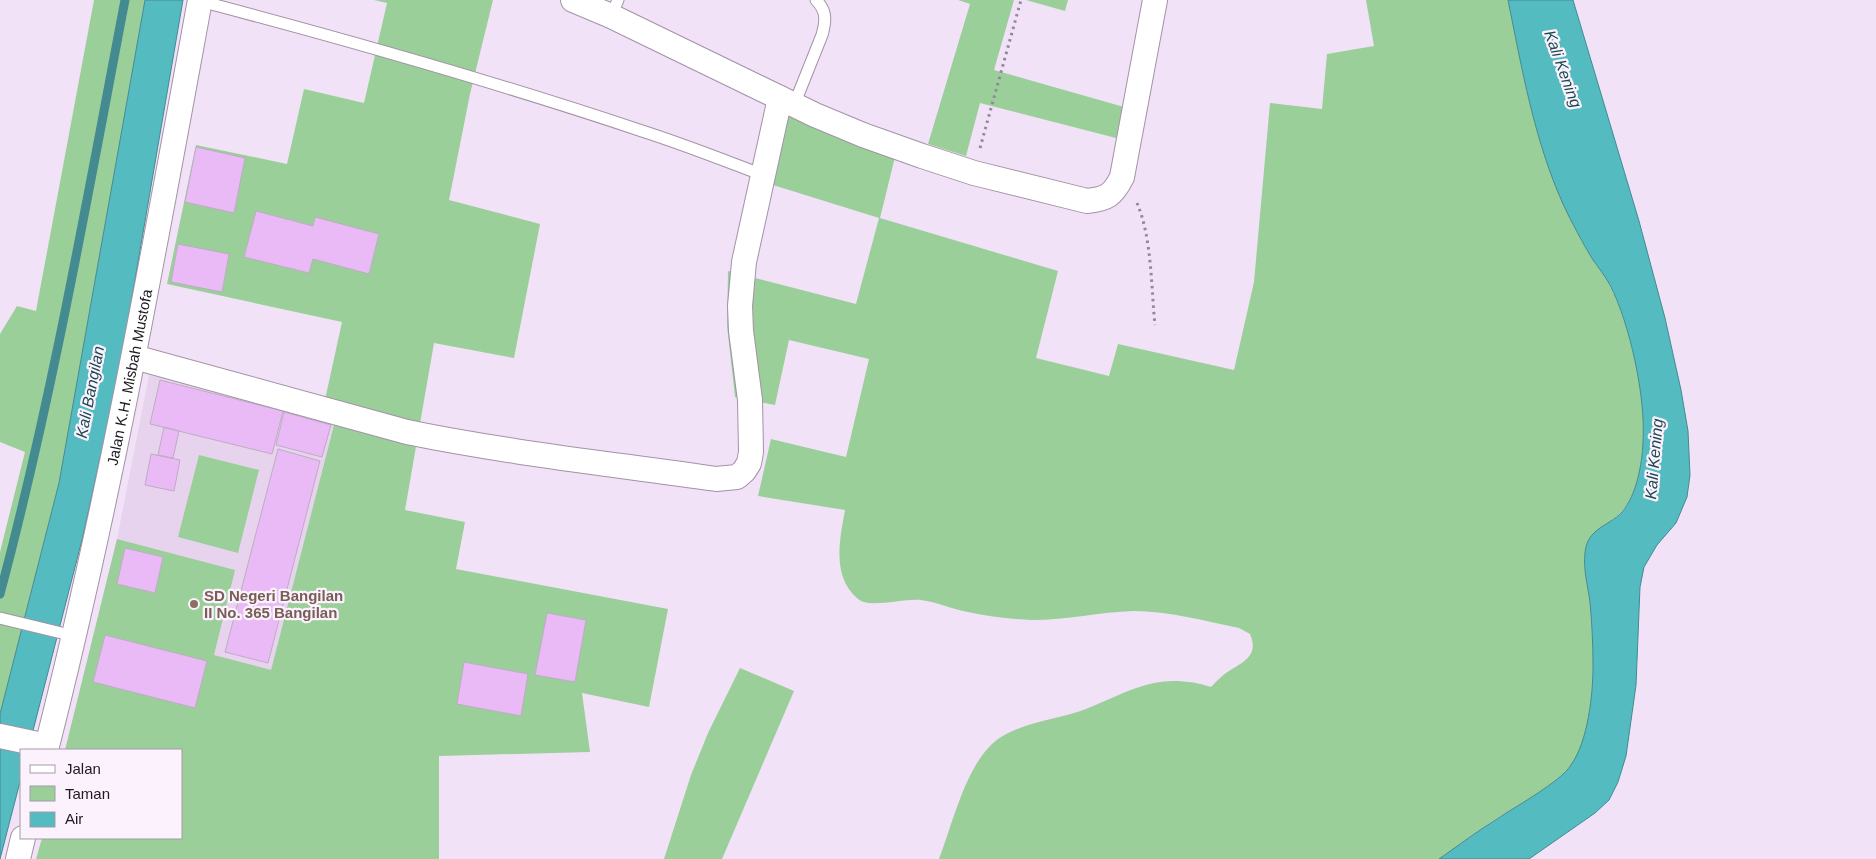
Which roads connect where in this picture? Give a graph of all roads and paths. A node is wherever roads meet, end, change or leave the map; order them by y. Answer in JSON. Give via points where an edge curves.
{"nodes":[{"id":1,"x":200,"y":0,"type":"edge"},
{"id":2,"x":573,"y":0,"type":"edge"},
{"id":3,"x":816,"y":0,"type":"edge"},
{"id":4,"x":1021,"y":0,"type":"edge"},
{"id":5,"x":1155,"y":0,"type":"edge"},
{"id":6,"x":615,"y":8,"type":"edge"},
{"id":7,"x":787,"y":101,"type":"junction"},
{"id":8,"x":974,"y":173,"type":"junction"},
{"id":9,"x":763,"y":174,"type":"junction"},
{"id":10,"x":1122,"y":177,"type":"junction"},
{"id":11,"x":1155,"y":325,"type":"dead end"},
{"id":12,"x":134,"y":357,"type":"junction"},
{"id":13,"x":0,"y":618,"type":"edge"},
{"id":14,"x":70,"y":635,"type":"junction"},
{"id":15,"x":0,"y":736,"type":"edge"},
{"id":16,"x":43,"y":747,"type":"edge"},
{"id":17,"x":23,"y":839,"type":"edge"},
{"id":18,"x":18,"y":859,"type":"edge"}],
"edges":[{"from":1,"to":9,"type":"lane","via":[[354,42],[558,104]]},
{"from":1,"to":12,"type":"street","name":"Jalan K.H. Misbah Mustofa"},
{"from":2,"to":6,"type":"street"},
{"from":3,"to":7,"type":"lane","via":[[825,14],[822,35]]},
{"from":4,"to":8,"type":"path"},
{"from":5,"to":10,"type":"street"},
{"from":6,"to":7,"type":"street"},
{"from":7,"to":8,"type":"street","via":[[863,135]]},
{"from":7,"to":9,"type":"street"},
{"from":8,"to":10,"type":"street","via":[[1087,201],[1108,196]]},
{"from":9,"to":12,"type":"street","via":[[744,262],[740,306],[750,400],[750,452],[749,463],[737,477],[716,479],[436,438]]},
{"from":10,"to":11,"type":"path","via":[[1137,201],[1145,232]]},
{"from":12,"to":14,"type":"street","name":"Jalan K.H. Misbah Mustofa"},
{"from":13,"to":14,"type":"lane"},
{"from":14,"to":16,"type":"street","name":"Jalan K.H. Misbah Mustofa"},
{"from":15,"to":16,"type":"street"},
{"from":17,"to":18,"type":"street"}]}
